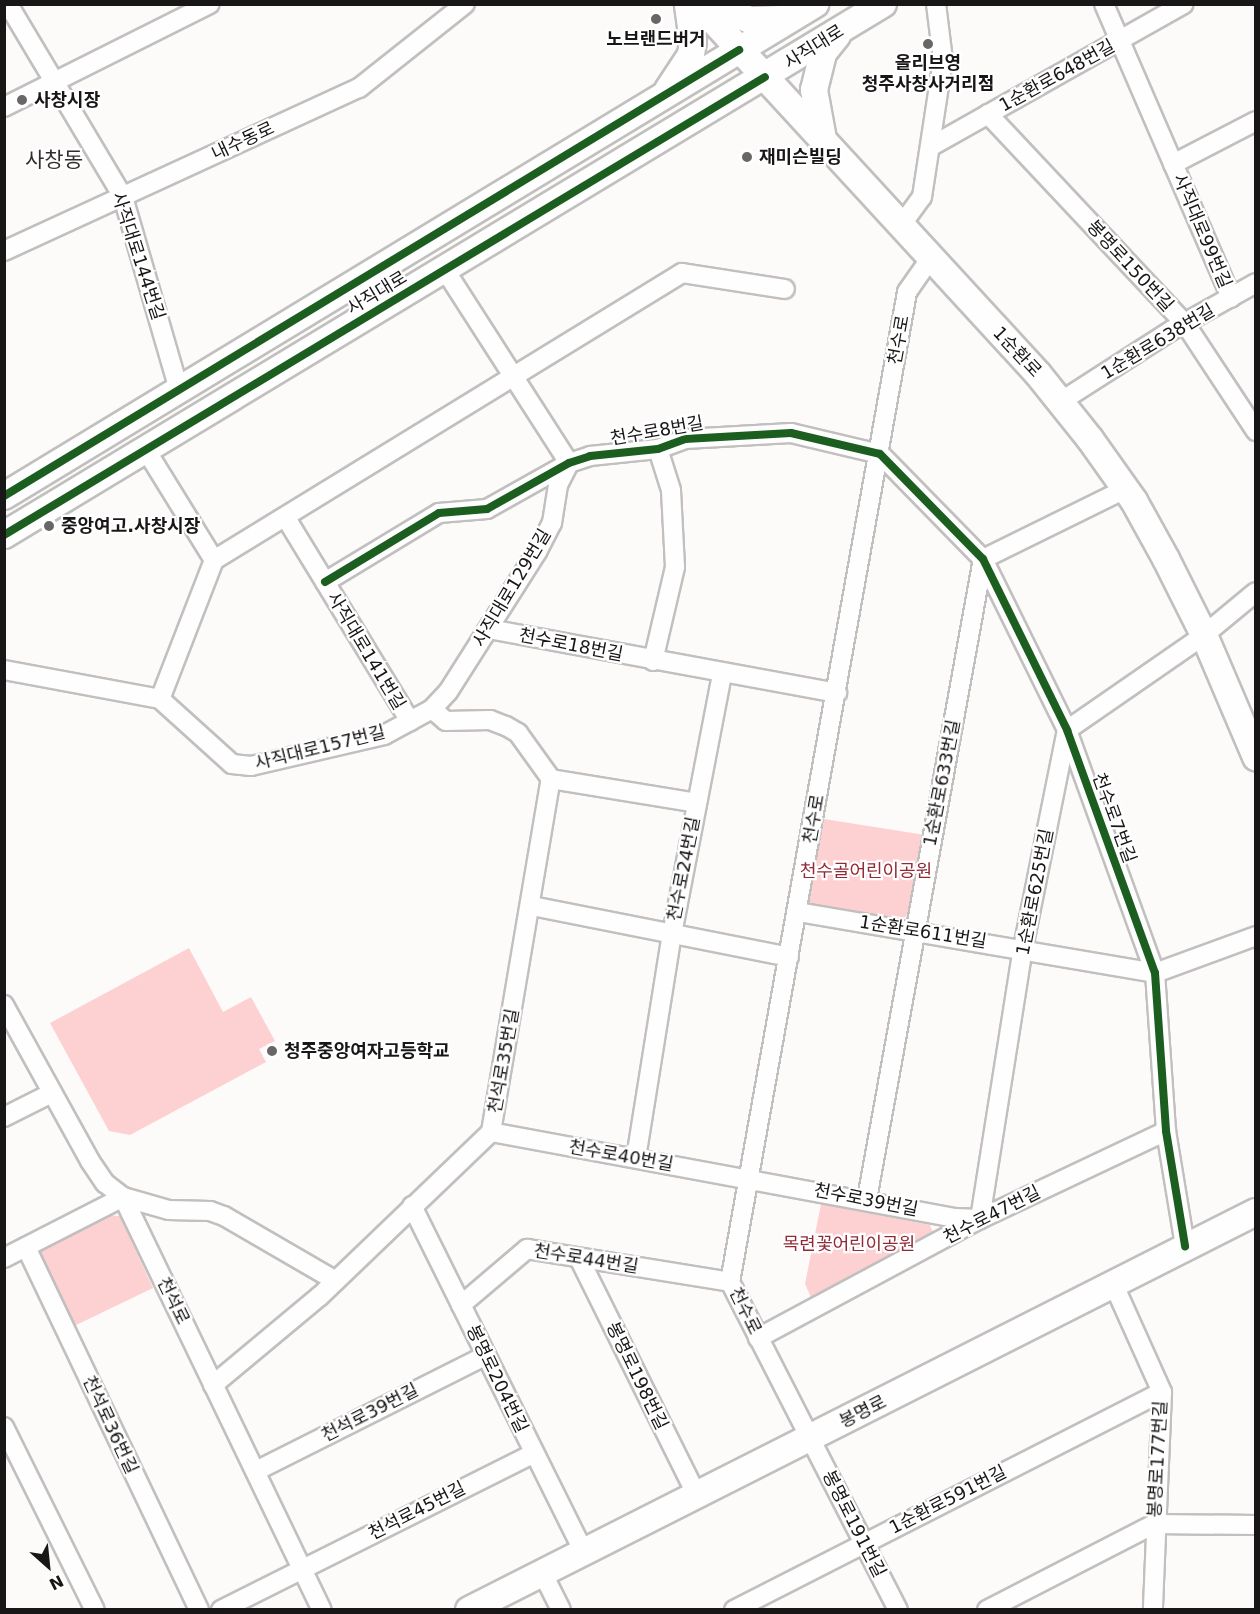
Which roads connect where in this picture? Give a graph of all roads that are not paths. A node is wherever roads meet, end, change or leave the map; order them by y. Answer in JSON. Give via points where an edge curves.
{"nodes":[{"id":1,"x":8,"y":4,"type":"edge"},
{"id":2,"x":210,"y":4,"type":"edge"},
{"id":3,"x":465,"y":4,"type":"edge"},
{"id":4,"x":688,"y":4,"type":"edge"},
{"id":5,"x":698,"y":4,"type":"edge"},
{"id":6,"x":710,"y":4,"type":"edge"},
{"id":7,"x":815,"y":4,"type":"edge"},
{"id":8,"x":883,"y":4,"type":"edge"},
{"id":9,"x":936,"y":4,"type":"edge"},
{"id":10,"x":1104,"y":4,"type":"edge"},
{"id":11,"x":1184,"y":4,"type":"edge"},
{"id":12,"x":791,"y":19,"type":"junction"},
{"id":13,"x":852,"y":23,"type":"junction"},
{"id":14,"x":1119,"y":41,"type":"junction"},
{"id":15,"x":739,"y":50,"type":"junction"},
{"id":16,"x":765,"y":77,"type":"junction"},
{"id":17,"x":54,"y":82,"type":"junction"},
{"id":18,"x":663,"y":96,"type":"junction"},
{"id":19,"x":4,"y":107,"type":"edge"},
{"id":20,"x":988,"y":114,"type":"junction"},
{"id":21,"x":1256,"y":121,"type":"edge"},
{"id":22,"x":825,"y":145,"type":"junction"},
{"id":23,"x":930,"y":147,"type":"junction"},
{"id":24,"x":1173,"y":164,"type":"junction"},
{"id":25,"x":123,"y":197,"type":"junction"},
{"id":26,"x":900,"y":226,"type":"junction"},
{"id":27,"x":4,"y":251,"type":"edge"},
{"id":28,"x":930,"y":259,"type":"junction"},
{"id":29,"x":445,"y":270,"type":"junction"},
{"id":30,"x":1256,"y":283,"type":"edge"},
{"id":31,"x":785,"y":289,"type":"dead end"},
{"id":32,"x":1231,"y":298,"type":"junction"},
{"id":33,"x":1186,"y":325,"type":"junction"},
{"id":34,"x":515,"y":375,"type":"junction"},
{"id":35,"x":179,"y":390,"type":"junction"},
{"id":36,"x":1060,"y":402,"type":"junction"},
{"id":37,"x":1249,"y":406,"type":"edge"},
{"id":38,"x":1256,"y":431,"type":"edge"},
{"id":39,"x":658,"y":449,"type":"junction"},
{"id":40,"x":146,"y":450,"type":"junction"},
{"id":41,"x":880,"y":454,"type":"junction"},
{"id":42,"x":569,"y":464,"type":"junction"},
{"id":43,"x":1125,"y":489,"type":"junction"},
{"id":44,"x":4,"y":496,"type":"edge"},
{"id":45,"x":286,"y":518,"type":"junction"},
{"id":46,"x":4,"y":535,"type":"edge"},
{"id":47,"x":982,"y":559,"type":"junction"},
{"id":48,"x":214,"y":560,"type":"junction"},
{"id":49,"x":325,"y":582,"type":"junction"},
{"id":50,"x":1256,"y":592,"type":"edge"},
{"id":51,"x":489,"y":629,"type":"junction"},
{"id":52,"x":1204,"y":635,"type":"junction"},
{"id":53,"x":653,"y":661,"type":"junction"},
{"id":54,"x":4,"y":670,"type":"edge"},
{"id":55,"x":722,"y":674,"type":"junction"},
{"id":56,"x":837,"y":693,"type":"junction"},
{"id":57,"x":160,"y":699,"type":"junction"},
{"id":58,"x":432,"y":709,"type":"junction"},
{"id":59,"x":410,"y":721,"type":"junction"},
{"id":60,"x":1067,"y":730,"type":"junction"},
{"id":61,"x":1256,"y":757,"type":"edge"},
{"id":62,"x":551,"y":779,"type":"junction"},
{"id":63,"x":697,"y":803,"type":"junction"},
{"id":64,"x":532,"y":906,"type":"junction"},
{"id":65,"x":798,"y":912,"type":"junction"},
{"id":66,"x":913,"y":930,"type":"junction"},
{"id":67,"x":672,"y":934,"type":"junction"},
{"id":68,"x":1256,"y":936,"type":"edge"},
{"id":69,"x":1023,"y":948,"type":"junction"},
{"id":70,"x":789,"y":957,"type":"junction"},
{"id":71,"x":1155,"y":973,"type":"junction"},
{"id":72,"x":4,"y":1005,"type":"edge"},
{"id":73,"x":52,"y":1094,"type":"junction"},
{"id":74,"x":4,"y":1118,"type":"edge"},
{"id":75,"x":1166,"y":1131,"type":"junction"},
{"id":76,"x":491,"y":1132,"type":"junction"},
{"id":77,"x":636,"y":1158,"type":"junction"},
{"id":78,"x":751,"y":1180,"type":"junction"},
{"id":79,"x":123,"y":1197,"type":"junction"},
{"id":80,"x":867,"y":1199,"type":"junction"},
{"id":81,"x":412,"y":1206,"type":"junction"},
{"id":82,"x":1256,"y":1212,"type":"edge"},
{"id":83,"x":981,"y":1219,"type":"junction"},
{"id":84,"x":1185,"y":1246,"type":"junction"},
{"id":85,"x":27,"y":1247,"type":"junction"},
{"id":86,"x":4,"y":1258,"type":"edge"},
{"id":87,"x":579,"y":1258,"type":"junction"},
{"id":88,"x":336,"y":1281,"type":"junction"},
{"id":89,"x":730,"y":1282,"type":"junction"},
{"id":90,"x":1113,"y":1283,"type":"junction"},
{"id":91,"x":461,"y":1305,"type":"junction"},
{"id":92,"x":758,"y":1338,"type":"junction"},
{"id":93,"x":485,"y":1356,"type":"junction"},
{"id":94,"x":213,"y":1385,"type":"junction"},
{"id":95,"x":1162,"y":1392,"type":"junction"},
{"id":96,"x":4,"y":1427,"type":"edge"},
{"id":97,"x":811,"y":1438,"type":"junction"},
{"id":98,"x":533,"y":1454,"type":"junction"},
{"id":99,"x":255,"y":1471,"type":"junction"},
{"id":100,"x":696,"y":1494,"type":"junction"},
{"id":101,"x":1154,"y":1524,"type":"junction"},
{"id":102,"x":1256,"y":1525,"type":"edge"},
{"id":103,"x":864,"y":1543,"type":"junction"},
{"id":104,"x":584,"y":1551,"type":"junction"},
{"id":105,"x":302,"y":1569,"type":"junction"},
{"id":106,"x":542,"y":1572,"type":"junction"},
{"id":107,"x":95,"y":1610,"type":"edge"},
{"id":108,"x":199,"y":1610,"type":"edge"},
{"id":109,"x":221,"y":1610,"type":"edge"},
{"id":110,"x":322,"y":1610,"type":"edge"},
{"id":111,"x":469,"y":1610,"type":"edge"},
{"id":112,"x":561,"y":1610,"type":"edge"},
{"id":113,"x":734,"y":1610,"type":"edge"},
{"id":114,"x":898,"y":1610,"type":"edge"},
{"id":115,"x":987,"y":1610,"type":"edge"},
{"id":116,"x":1153,"y":1610,"type":"edge"}],
"edges":[{"from":1,"to":17,"type":"street","name":"사직대로144번길"},
{"from":2,"to":17,"type":"street"},
{"from":3,"to":25,"type":"street","name":"내수동로","via":[[359,88]]},
{"from":4,"to":18,"type":"main road","via":[[691,55]]},
{"from":5,"to":15,"type":"main road","name":"1순환로"},
{"from":6,"to":12,"type":"main road","via":[[750,20]]},
{"from":7,"to":12,"type":"main road","name":"사직대로"},
{"from":8,"to":13,"type":"main road","name":"사직대로"},
{"from":9,"to":23,"type":"street","via":[[943,60]]},
{"from":10,"to":14,"type":"street","name":"사직대로99번길"},
{"from":11,"to":14,"type":"street","name":"1순환로648번길"},
{"from":12,"to":15,"type":"main road","name":"사직대로"},
{"from":13,"to":16,"type":"main road","name":"사직대로"},
{"from":13,"to":22,"type":"main road","via":[[823,53],[816,72],[814,108]]},
{"from":14,"to":20,"type":"street","name":"1순환로648번길"},
{"from":14,"to":24,"type":"street","name":"사직대로99번길"},
{"from":15,"to":16,"type":"main road","name":"1순환로"},
{"from":15,"to":18,"type":"main road","name":"사직대로"},
{"from":16,"to":22,"type":"main road","name":"1순환로"},
{"from":16,"to":29,"type":"main road","name":"사직대로"},
{"from":17,"to":19,"type":"street"},
{"from":17,"to":25,"type":"street","name":"사직대로144번길"},
{"from":18,"to":35,"type":"main road","name":"사직대로"},
{"from":20,"to":23,"type":"street","name":"1순환로648번길"},
{"from":20,"to":33,"type":"street","name":"봉명로150번길"},
{"from":21,"to":24,"type":"street","name":"사직대로99번길"},
{"from":22,"to":26,"type":"main road","name":"1순환로"},
{"from":23,"to":26,"type":"street","via":[[922,197]]},
{"from":24,"to":32,"type":"street","name":"사직대로99번길"},
{"from":25,"to":27,"type":"street","name":"내수동로"},
{"from":25,"to":35,"type":"street","name":"사직대로144번길"},
{"from":26,"to":28,"type":"main road","name":"1순환로"},
{"from":28,"to":36,"type":"main road","name":"1순환로"},
{"from":28,"to":41,"type":"street","name":"천수로","via":[[907,291]]},
{"from":29,"to":34,"type":"street"},
{"from":29,"to":40,"type":"main road","name":"사직대로"},
{"from":30,"to":32,"type":"street","name":"1순환로638번길"},
{"from":31,"to":34,"type":"street","via":[[682,273]]},
{"from":32,"to":33,"type":"street","name":"1순환로638번길"},
{"from":33,"to":36,"type":"street","name":"1순환로638번길"},
{"from":33,"to":37,"type":"street","name":"봉명로150번길"},
{"from":34,"to":42,"type":"street"},
{"from":34,"to":45,"type":"street"},
{"from":35,"to":44,"type":"main road","name":"사직대로"},
{"from":36,"to":43,"type":"main road","name":"1순환로"},
{"from":37,"to":38,"type":"street","name":"봉명로150번길"},
{"from":39,"to":41,"type":"street","name":"천수로8번길","via":[[685,439],[791,433],[855,445]]},
{"from":39,"to":42,"type":"street","name":"천수로8번길","via":[[590,456]]},
{"from":39,"to":53,"type":"street","name":"천수로8번길","via":[[671,490],[675,567]]},
{"from":40,"to":46,"type":"main road","name":"사직대로"},
{"from":40,"to":48,"type":"street"},
{"from":41,"to":47,"type":"street","name":"천수로7번길"},
{"from":41,"to":56,"type":"street","name":"천수로"},
{"from":42,"to":49,"type":"street","name":"천수로8번길","via":[[488,509],[439,513]]},
{"from":42,"to":51,"type":"street","name":"사직대로129번길","via":[[558,485],[552,523]]},
{"from":43,"to":47,"type":"street"},
{"from":43,"to":52,"type":"main road","name":"1순환로"},
{"from":45,"to":48,"type":"street"},
{"from":45,"to":49,"type":"street","name":"사직대로141번길"},
{"from":47,"to":60,"type":"street","name":"천수로7번길"},
{"from":47,"to":66,"type":"street","name":"1순환로633번길"},
{"from":48,"to":57,"type":"street"},
{"from":49,"to":59,"type":"street","name":"사직대로141번길"},
{"from":50,"to":52,"type":"street"},
{"from":51,"to":53,"type":"street","name":"천수로18번길"},
{"from":51,"to":58,"type":"street","name":"사직대로129번길"},
{"from":52,"to":60,"type":"street"},
{"from":52,"to":61,"type":"main road","name":"1순환로"},
{"from":53,"to":55,"type":"street","name":"천수로18번길"},
{"from":54,"to":57,"type":"street"},
{"from":55,"to":56,"type":"street","name":"천수로18번길"},
{"from":55,"to":63,"type":"street"},
{"from":56,"to":65,"type":"street","name":"천수로"},
{"from":57,"to":59,"type":"street","name":"사직대로157번길","via":[[232,764],[251,766],[384,735]]},
{"from":58,"to":59,"type":"street","name":"사직대로129번길"},
{"from":58,"to":62,"type":"street","via":[[446,721],[490,720],[518,733]]},
{"from":60,"to":69,"type":"street","name":"1순환로625번길"},
{"from":60,"to":71,"type":"street","name":"천수로7번길"},
{"from":62,"to":63,"type":"street","name":"천수로24번길"},
{"from":62,"to":64,"type":"street","name":"천석로35번길"},
{"from":63,"to":67,"type":"street","name":"천수로24번길"},
{"from":64,"to":67,"type":"street"},
{"from":64,"to":76,"type":"street","name":"천석로35번길"},
{"from":65,"to":66,"type":"street","name":"1순환로611번길"},
{"from":65,"to":70,"type":"street","name":"천수로"},
{"from":66,"to":69,"type":"street","name":"1순환로611번길"},
{"from":66,"to":80,"type":"street","name":"1순환로633번길"},
{"from":67,"to":70,"type":"street"},
{"from":67,"to":77,"type":"street","name":"천수로24번길"},
{"from":68,"to":71,"type":"street"},
{"from":69,"to":71,"type":"street","name":"1순환로611번길"},
{"from":69,"to":83,"type":"street","name":"1순환로625번길"},
{"from":70,"to":78,"type":"street","name":"천수로"},
{"from":71,"to":75,"type":"street","name":"천수로7번길"},
{"from":72,"to":73,"type":"street","name":"천석로"},
{"from":73,"to":74,"type":"street"},
{"from":73,"to":79,"type":"street","name":"천석로","via":[[105,1183]]},
{"from":75,"to":83,"type":"street","name":"천수로47번길"},
{"from":75,"to":84,"type":"street","name":"천수로7번길"},
{"from":76,"to":77,"type":"street","name":"천수로40번길"},
{"from":76,"to":81,"type":"street","name":"천석로35번길"},
{"from":77,"to":78,"type":"street","name":"천수로40번길"},
{"from":78,"to":80,"type":"street","name":"천수로39번길"},
{"from":78,"to":89,"type":"street","name":"천수로"},
{"from":79,"to":85,"type":"street"},
{"from":79,"to":88,"type":"street","via":[[169,1210],[210,1211],[224,1216]]},
{"from":79,"to":94,"type":"street","name":"천석로"},
{"from":80,"to":83,"type":"street","name":"천수로39번길","via":[[955,1218]]},
{"from":81,"to":88,"type":"street","name":"천석로35번길"},
{"from":81,"to":91,"type":"street","name":"봉명로204번길"},
{"from":82,"to":84,"type":"main road","name":"봉명로"},
{"from":83,"to":92,"type":"street","name":"천수로47번길"},
{"from":84,"to":90,"type":"main road","name":"봉명로"},
{"from":85,"to":86,"type":"street"},
{"from":85,"to":108,"type":"street","name":"천석로36번길"},
{"from":87,"to":89,"type":"street","name":"천수로44번길"},
{"from":87,"to":91,"type":"street","name":"천수로44번길","via":[[526,1248]]},
{"from":87,"to":100,"type":"street","name":"봉명로198번길"},
{"from":88,"to":94,"type":"street","name":"천석로35번길"},
{"from":89,"to":92,"type":"street","name":"천수로"},
{"from":90,"to":95,"type":"street","name":"봉명로177번길"},
{"from":90,"to":97,"type":"main road","name":"봉명로"},
{"from":91,"to":93,"type":"street","name":"봉명로204번길"},
{"from":92,"to":97,"type":"street","name":"천수로"},
{"from":93,"to":98,"type":"street","name":"봉명로204번길"},
{"from":93,"to":99,"type":"street","name":"천석로39번길"},
{"from":94,"to":99,"type":"street","name":"천석로"},
{"from":95,"to":101,"type":"street","name":"봉명로177번길"},
{"from":95,"to":103,"type":"street","name":"1순환로591번길"},
{"from":96,"to":107,"type":"street"},
{"from":97,"to":100,"type":"main road","name":"봉명로"},
{"from":97,"to":103,"type":"street","name":"봉명로191번길"},
{"from":98,"to":104,"type":"street","name":"봉명로204번길"},
{"from":98,"to":105,"type":"street","name":"천석로45번길"},
{"from":99,"to":105,"type":"street","name":"천석로"},
{"from":100,"to":104,"type":"main road","name":"봉명로"},
{"from":101,"to":102,"type":"street"},
{"from":101,"to":115,"type":"street"},
{"from":101,"to":116,"type":"street","name":"봉명로177번길"},
{"from":103,"to":113,"type":"street","name":"1순환로591번길"},
{"from":103,"to":114,"type":"street","name":"봉명로191번길"},
{"from":104,"to":106,"type":"main road","name":"봉명로"},
{"from":105,"to":109,"type":"street","name":"천석로45번길"},
{"from":105,"to":110,"type":"street","name":"천석로"},
{"from":106,"to":111,"type":"main road","name":"봉명로"},
{"from":106,"to":112,"type":"street"}]}
